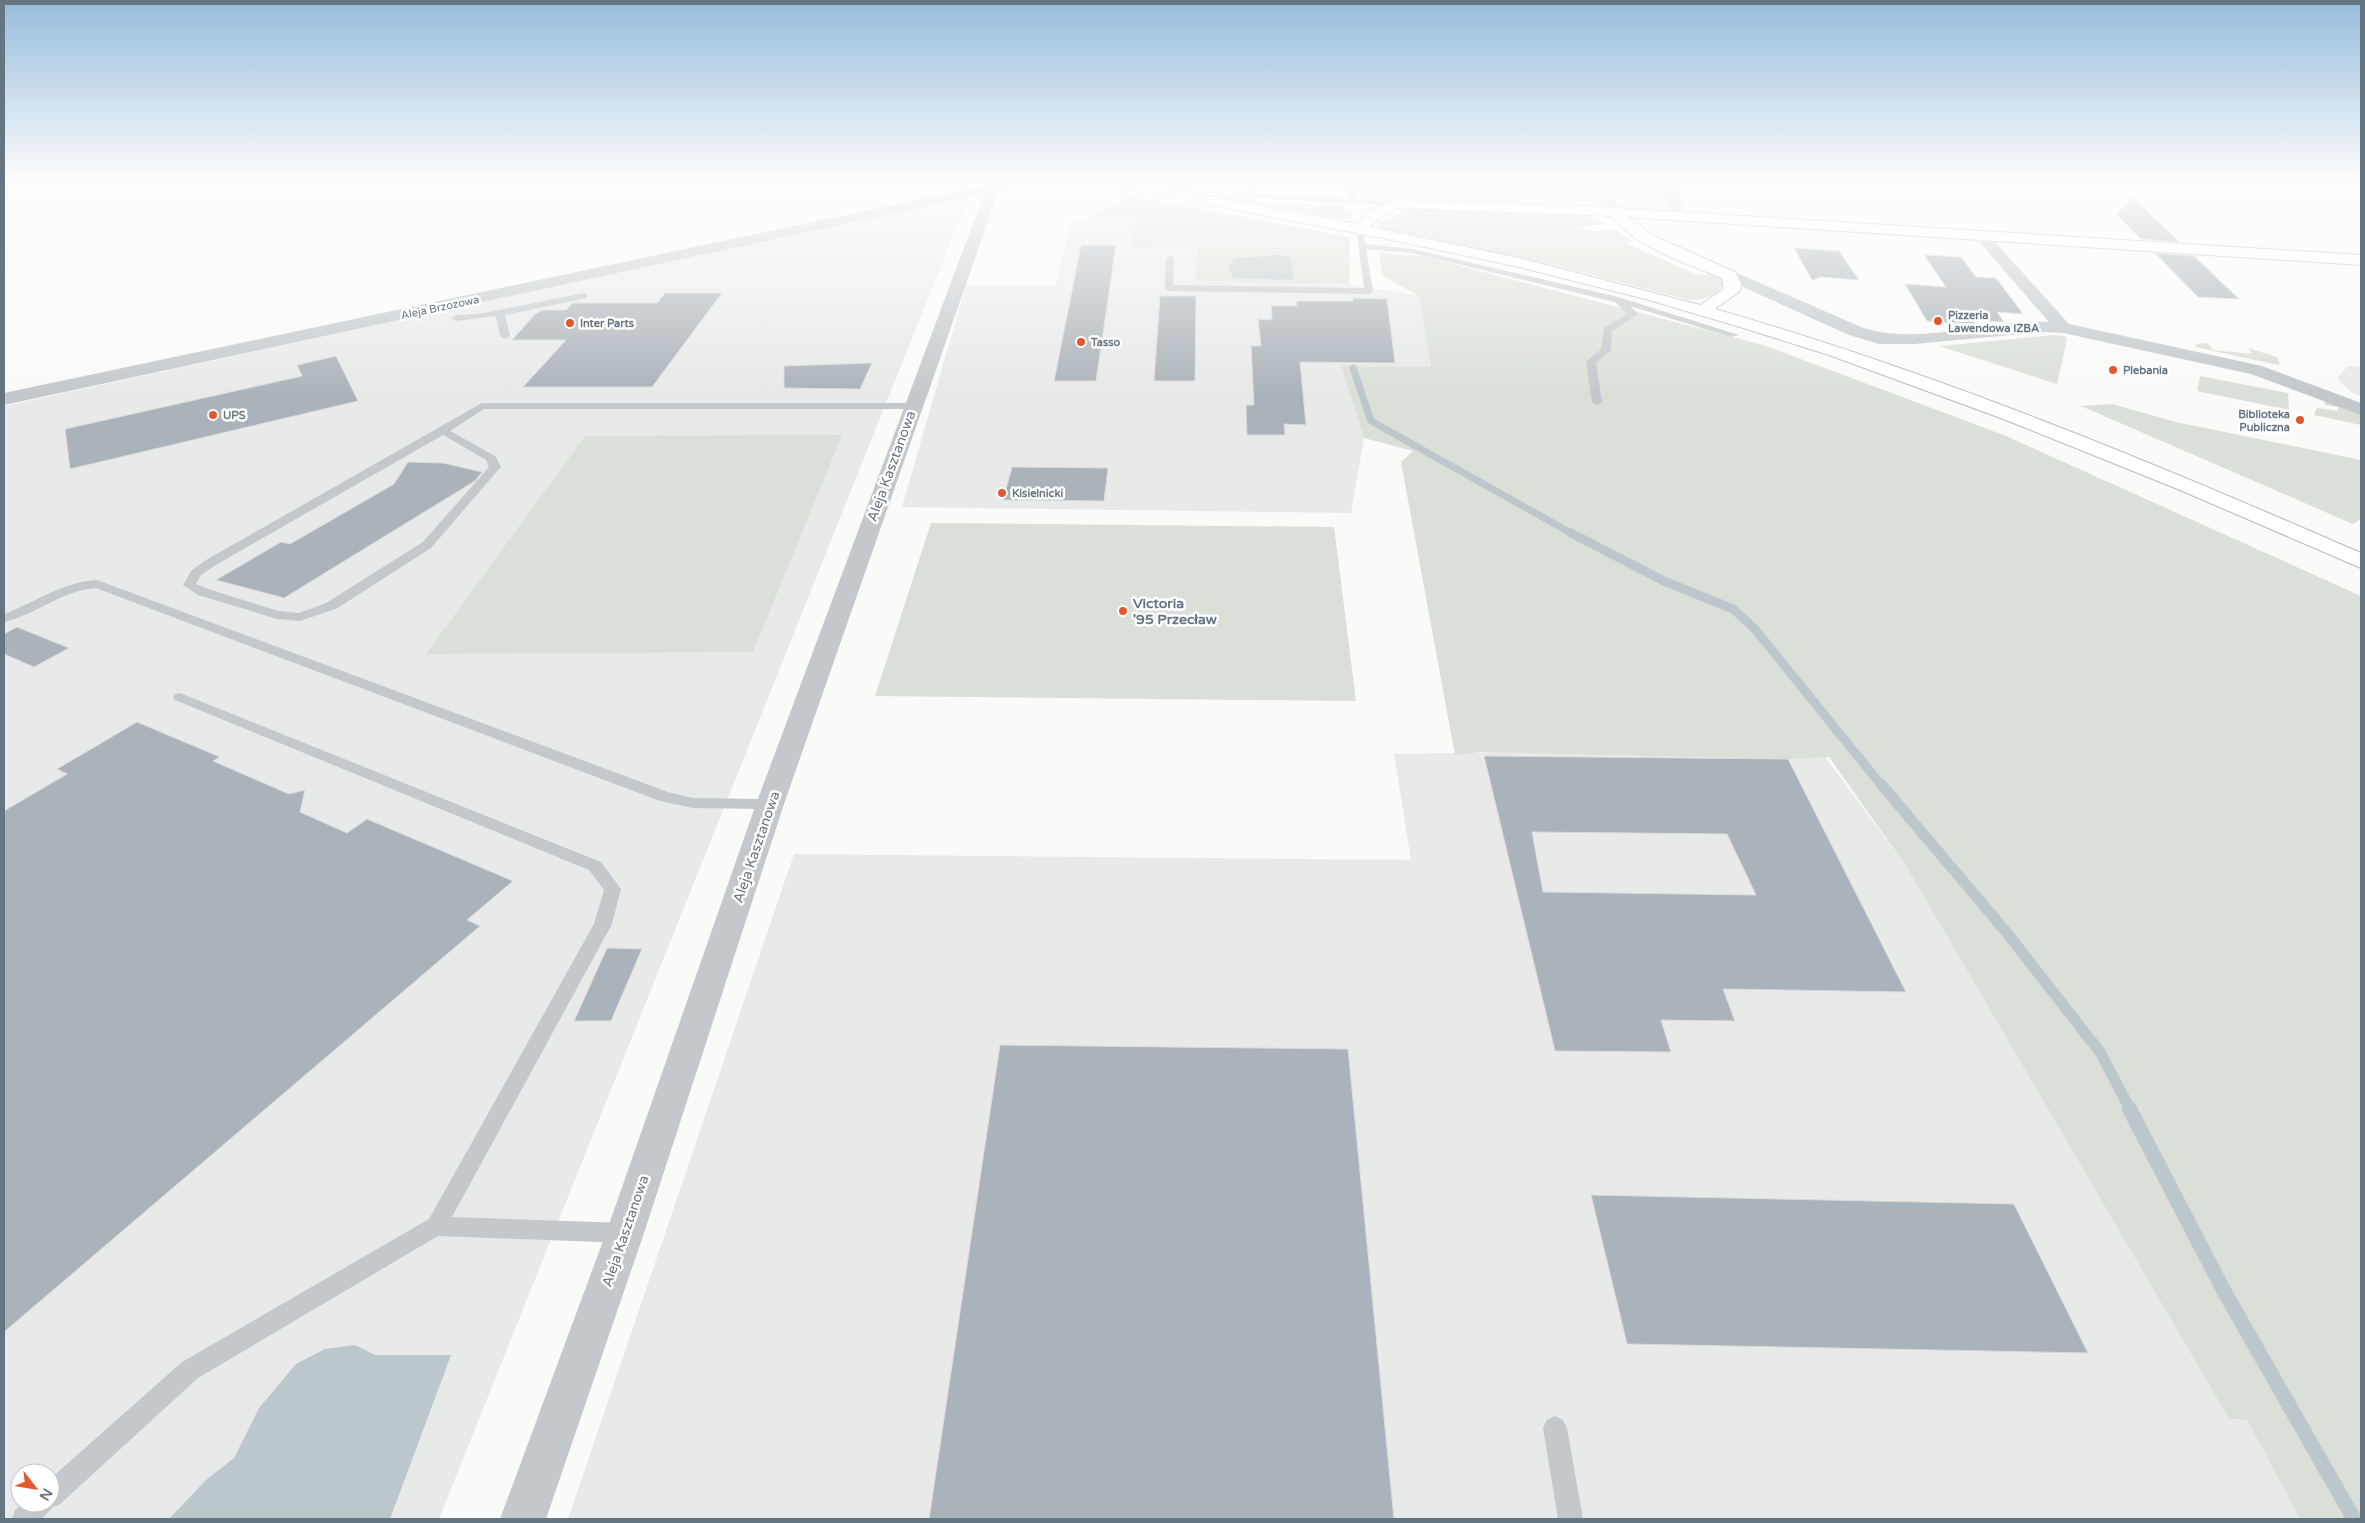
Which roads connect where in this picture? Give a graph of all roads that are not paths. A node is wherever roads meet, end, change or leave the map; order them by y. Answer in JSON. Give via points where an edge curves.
{"nodes":[{"id":1,"x":683,"y":252,"type":"edge"},
{"id":2,"x":971,"y":252,"type":"edge"},
{"id":3,"x":1364,"y":252,"type":"edge"},
{"id":4,"x":1417,"y":252,"type":"edge"},
{"id":5,"x":1466,"y":252,"type":"edge"},
{"id":6,"x":1678,"y":252,"type":"edge"},
{"id":7,"x":1996,"y":252,"type":"edge"},
{"id":8,"x":2241,"y":252,"type":"edge"},
{"id":9,"x":1170,"y":258,"type":"dead end"},
{"id":10,"x":2361,"y":260,"type":"edge"},
{"id":11,"x":1729,"y":275,"type":"junction"},
{"id":12,"x":584,"y":296,"type":"dead end"},
{"id":13,"x":1618,"y":300,"type":"junction"},
{"id":14,"x":1703,"y":310,"type":"junction"},
{"id":15,"x":500,"y":313,"type":"junction"},
{"id":16,"x":456,"y":318,"type":"dead end"},
{"id":17,"x":2063,"y":328,"type":"junction"},
{"id":18,"x":1734,"y":335,"type":"dead end"},
{"id":19,"x":505,"y":336,"type":"dead end"},
{"id":20,"x":4,"y":399,"type":"edge"},
{"id":21,"x":1597,"y":402,"type":"dead end"},
{"id":22,"x":912,"y":406,"type":"junction"},
{"id":23,"x":2361,"y":409,"type":"edge"},
{"id":24,"x":443,"y":431,"type":"junction"},
{"id":25,"x":2361,"y":561,"type":"edge"},
{"id":26,"x":4,"y":618,"type":"edge"},
{"id":27,"x":180,"y":697,"type":"dead end"},
{"id":28,"x":770,"y":804,"type":"junction"},
{"id":29,"x":436,"y":1226,"type":"junction"},
{"id":30,"x":625,"y":1232,"type":"junction"},
{"id":31,"x":1555,"y":1428,"type":"dead end"},
{"id":32,"x":60,"y":1487,"type":"edge"},
{"id":33,"x":523,"y":1519,"type":"edge"},
{"id":34,"x":1571,"y":1519,"type":"edge"}],
"edges":[{"from":1,"to":20,"type":"street","name":"Aleja Brzozowa"},
{"from":2,"to":22,"type":"street","name":"Aleja Kasztanowa"},
{"from":3,"to":9,"type":"lane","via":[[1369,292],[1169,288]]},
{"from":4,"to":13,"type":"lane"},
{"from":5,"to":14,"type":"street","via":[[1553,270]]},
{"from":6,"to":11,"type":"street"},
{"from":7,"to":17,"type":"street"},
{"from":8,"to":10,"type":"street"},
{"from":11,"to":14,"type":"street","via":[[1733,287],[1727,295]]},
{"from":11,"to":17,"type":"street","via":[[1879,339]]},
{"from":12,"to":15,"type":"lane"},
{"from":13,"to":18,"type":"lane"},
{"from":13,"to":21,"type":"lane","via":[[1633,314],[1607,330],[1606,350],[1590,362]]},
{"from":14,"to":25,"type":"street","via":[[1823,347],[2033,423],[2187,485]]},
{"from":15,"to":16,"type":"lane"},
{"from":15,"to":19,"type":"lane"},
{"from":17,"to":23,"type":"street","via":[[2256,370]]},
{"from":22,"to":24,"type":"lane","via":[[482,406]]},
{"from":22,"to":28,"type":"street","name":"Aleja Kasztanowa"},
{"from":24,"to":24,"type":"lane","via":[[210,563],[196,573],[189,585],[277,615],[300,616],[331,606],[427,545],[495,467],[491,458]]},
{"from":26,"to":28,"type":"lane","via":[[69,589],[97,584],[665,797],[693,803]]},
{"from":27,"to":29,"type":"lane","via":[[595,866],[613,890],[603,924]]},
{"from":28,"to":30,"type":"street","name":"Aleja Kasztanowa"},
{"from":29,"to":30,"type":"lane"},
{"from":29,"to":32,"type":"lane","via":[[190,1370]]},
{"from":30,"to":33,"type":"street","name":"Aleja Kasztanowa"},
{"from":31,"to":34,"type":"lane"}]}
